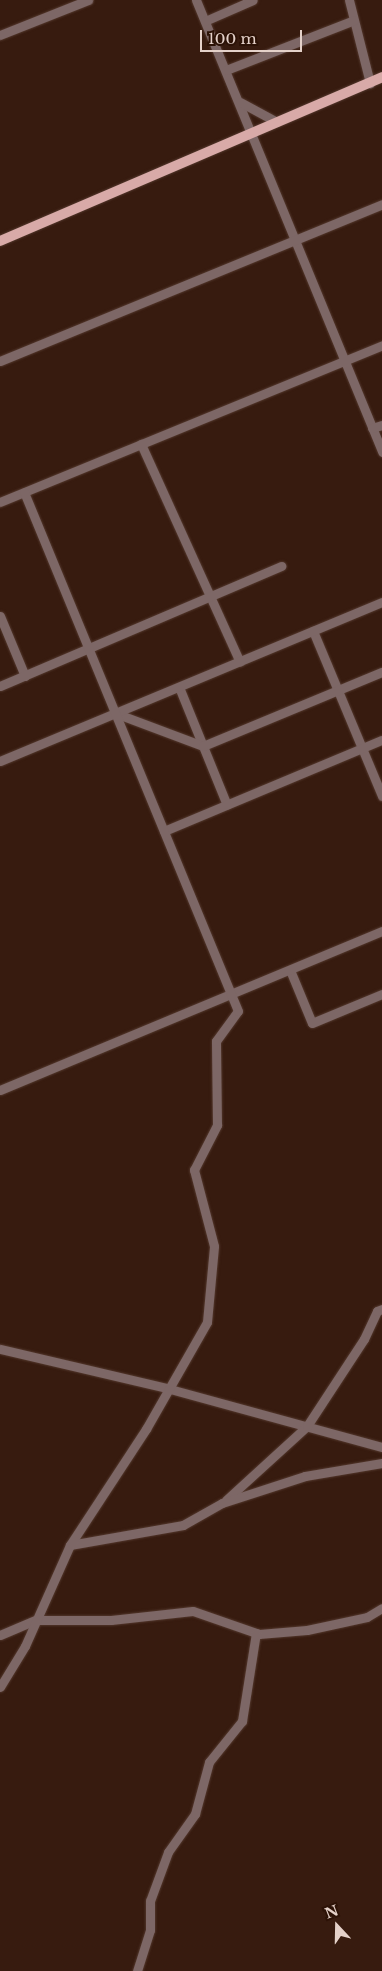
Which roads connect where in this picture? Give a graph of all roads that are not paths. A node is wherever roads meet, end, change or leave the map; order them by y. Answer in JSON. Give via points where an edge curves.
{"nodes":[{"id":1,"x":88,"y":0,"type":"edge"},
{"id":2,"x":196,"y":0,"type":"edge"},
{"id":3,"x":253,"y":0,"type":"edge"},
{"id":4,"x":349,"y":0,"type":"edge"},
{"id":5,"x":354,"y":20,"type":"junction"},
{"id":6,"x":205,"y":21,"type":"junction"},
{"id":7,"x":0,"y":35,"type":"edge"},
{"id":8,"x":226,"y":70,"type":"junction"},
{"id":9,"x":382,"y":77,"type":"edge"},
{"id":10,"x":370,"y":83,"type":"junction"},
{"id":11,"x":240,"y":102,"type":"junction"},
{"id":12,"x":277,"y":122,"type":"junction"},
{"id":13,"x":250,"y":133,"type":"junction"},
{"id":14,"x":382,"y":204,"type":"edge"},
{"id":15,"x":0,"y":241,"type":"edge"},
{"id":16,"x":294,"y":241,"type":"junction"},
{"id":17,"x":382,"y":345,"type":"edge"},
{"id":18,"x":344,"y":360,"type":"junction"},
{"id":19,"x":0,"y":361,"type":"edge"},
{"id":20,"x":382,"y":425,"type":"edge"},
{"id":21,"x":372,"y":428,"type":"junction"},
{"id":22,"x":141,"y":444,"type":"junction"},
{"id":23,"x":382,"y":452,"type":"edge"},
{"id":24,"x":24,"y":492,"type":"junction"},
{"id":25,"x":0,"y":502,"type":"edge"},
{"id":26,"x":282,"y":566,"type":"dead end"},
{"id":27,"x":210,"y":597,"type":"junction"},
{"id":28,"x":382,"y":602,"type":"edge"},
{"id":29,"x":0,"y":616,"type":"edge"},
{"id":30,"x":314,"y":631,"type":"junction"},
{"id":31,"x":89,"y":649,"type":"junction"},
{"id":32,"x":240,"y":662,"type":"junction"},
{"id":33,"x":382,"y":672,"type":"edge"},
{"id":34,"x":24,"y":676,"type":"junction"},
{"id":35,"x":0,"y":686,"type":"edge"},
{"id":36,"x":179,"y":687,"type":"junction"},
{"id":37,"x":338,"y":690,"type":"junction"},
{"id":38,"x":115,"y":713,"type":"junction"},
{"id":39,"x":382,"y":740,"type":"edge"},
{"id":40,"x":203,"y":746,"type":"junction"},
{"id":41,"x":362,"y":749,"type":"junction"},
{"id":42,"x":0,"y":761,"type":"edge"},
{"id":43,"x":382,"y":796,"type":"edge"},
{"id":44,"x":227,"y":805,"type":"junction"},
{"id":45,"x":164,"y":831,"type":"junction"},
{"id":46,"x":382,"y":932,"type":"edge"},
{"id":47,"x":290,"y":970,"type":"junction"},
{"id":48,"x":232,"y":994,"type":"junction"},
{"id":49,"x":382,"y":994,"type":"edge"},
{"id":50,"x":0,"y":1090,"type":"edge"},
{"id":51,"x":382,"y":1309,"type":"edge"},
{"id":52,"x":0,"y":1349,"type":"edge"},
{"id":53,"x":170,"y":1389,"type":"junction"},
{"id":54,"x":307,"y":1426,"type":"junction"},
{"id":55,"x":382,"y":1446,"type":"edge"},
{"id":56,"x":382,"y":1463,"type":"edge"},
{"id":57,"x":222,"y":1503,"type":"junction"},
{"id":58,"x":70,"y":1545,"type":"junction"},
{"id":59,"x":382,"y":1608,"type":"edge"},
{"id":60,"x":36,"y":1620,"type":"junction"},
{"id":61,"x":256,"y":1633,"type":"junction"},
{"id":62,"x":0,"y":1635,"type":"edge"},
{"id":63,"x":0,"y":1687,"type":"edge"},
{"id":64,"x":137,"y":1971,"type":"edge"}],
"edges":[{"from":1,"to":7,"type":"street"},
{"from":2,"to":6,"type":"street"},
{"from":3,"to":6,"type":"street"},
{"from":4,"to":5,"type":"street"},
{"from":5,"to":8,"type":"street"},
{"from":5,"to":10,"type":"street"},
{"from":6,"to":8,"type":"street"},
{"from":8,"to":11,"type":"street"},
{"from":9,"to":10,"type":"main road"},
{"from":10,"to":12,"type":"main road"},
{"from":11,"to":12,"type":"street"},
{"from":11,"to":13,"type":"street"},
{"from":12,"to":13,"type":"main road"},
{"from":13,"to":15,"type":"main road"},
{"from":13,"to":16,"type":"street"},
{"from":14,"to":16,"type":"street"},
{"from":16,"to":18,"type":"street"},
{"from":16,"to":19,"type":"street"},
{"from":17,"to":18,"type":"street"},
{"from":18,"to":21,"type":"street"},
{"from":18,"to":22,"type":"street"},
{"from":20,"to":21,"type":"street"},
{"from":21,"to":23,"type":"street"},
{"from":22,"to":24,"type":"street"},
{"from":22,"to":27,"type":"street"},
{"from":24,"to":25,"type":"street"},
{"from":24,"to":31,"type":"street"},
{"from":26,"to":27,"type":"street"},
{"from":27,"to":31,"type":"street"},
{"from":27,"to":32,"type":"street"},
{"from":28,"to":30,"type":"street"},
{"from":29,"to":34,"type":"street"},
{"from":30,"to":32,"type":"street"},
{"from":30,"to":37,"type":"street"},
{"from":31,"to":34,"type":"street"},
{"from":31,"to":38,"type":"street"},
{"from":32,"to":36,"type":"street"},
{"from":33,"to":37,"type":"street"},
{"from":34,"to":35,"type":"street"},
{"from":36,"to":38,"type":"street"},
{"from":36,"to":40,"type":"street"},
{"from":37,"to":40,"type":"street"},
{"from":37,"to":41,"type":"street"},
{"from":38,"to":40,"type":"street"},
{"from":38,"to":42,"type":"street"},
{"from":38,"to":45,"type":"street"},
{"from":39,"to":41,"type":"street"},
{"from":40,"to":44,"type":"street"},
{"from":41,"to":43,"type":"street"},
{"from":41,"to":44,"type":"street"},
{"from":44,"to":45,"type":"street"},
{"from":45,"to":48,"type":"street"},
{"from":46,"to":47,"type":"street"},
{"from":47,"to":48,"type":"street"},
{"from":47,"to":49,"type":"street","via":[[312,1023]]},
{"from":48,"to":50,"type":"street"},
{"from":48,"to":53,"type":"street","via":[[238,1012],[216,1042],[217,1125],[194,1170],[214,1246],[207,1322]]},
{"from":51,"to":54,"type":"street","via":[[376,1311],[364,1339]]},
{"from":52,"to":53,"type":"street"},
{"from":53,"to":54,"type":"street"},
{"from":53,"to":58,"type":"street"},
{"from":54,"to":55,"type":"street"},
{"from":54,"to":57,"type":"street"},
{"from":56,"to":57,"type":"street","via":[[305,1476]]},
{"from":57,"to":58,"type":"street","via":[[183,1525]]},
{"from":58,"to":60,"type":"street"},
{"from":59,"to":61,"type":"street","via":[[368,1616],[307,1630]]},
{"from":60,"to":61,"type":"street","via":[[111,1620],[193,1611]]},
{"from":60,"to":62,"type":"street"},
{"from":60,"to":63,"type":"street"},
{"from":61,"to":64,"type":"street","via":[[242,1721],[209,1762],[195,1814],[168,1852],[150,1901],[150,1930]]}]}
